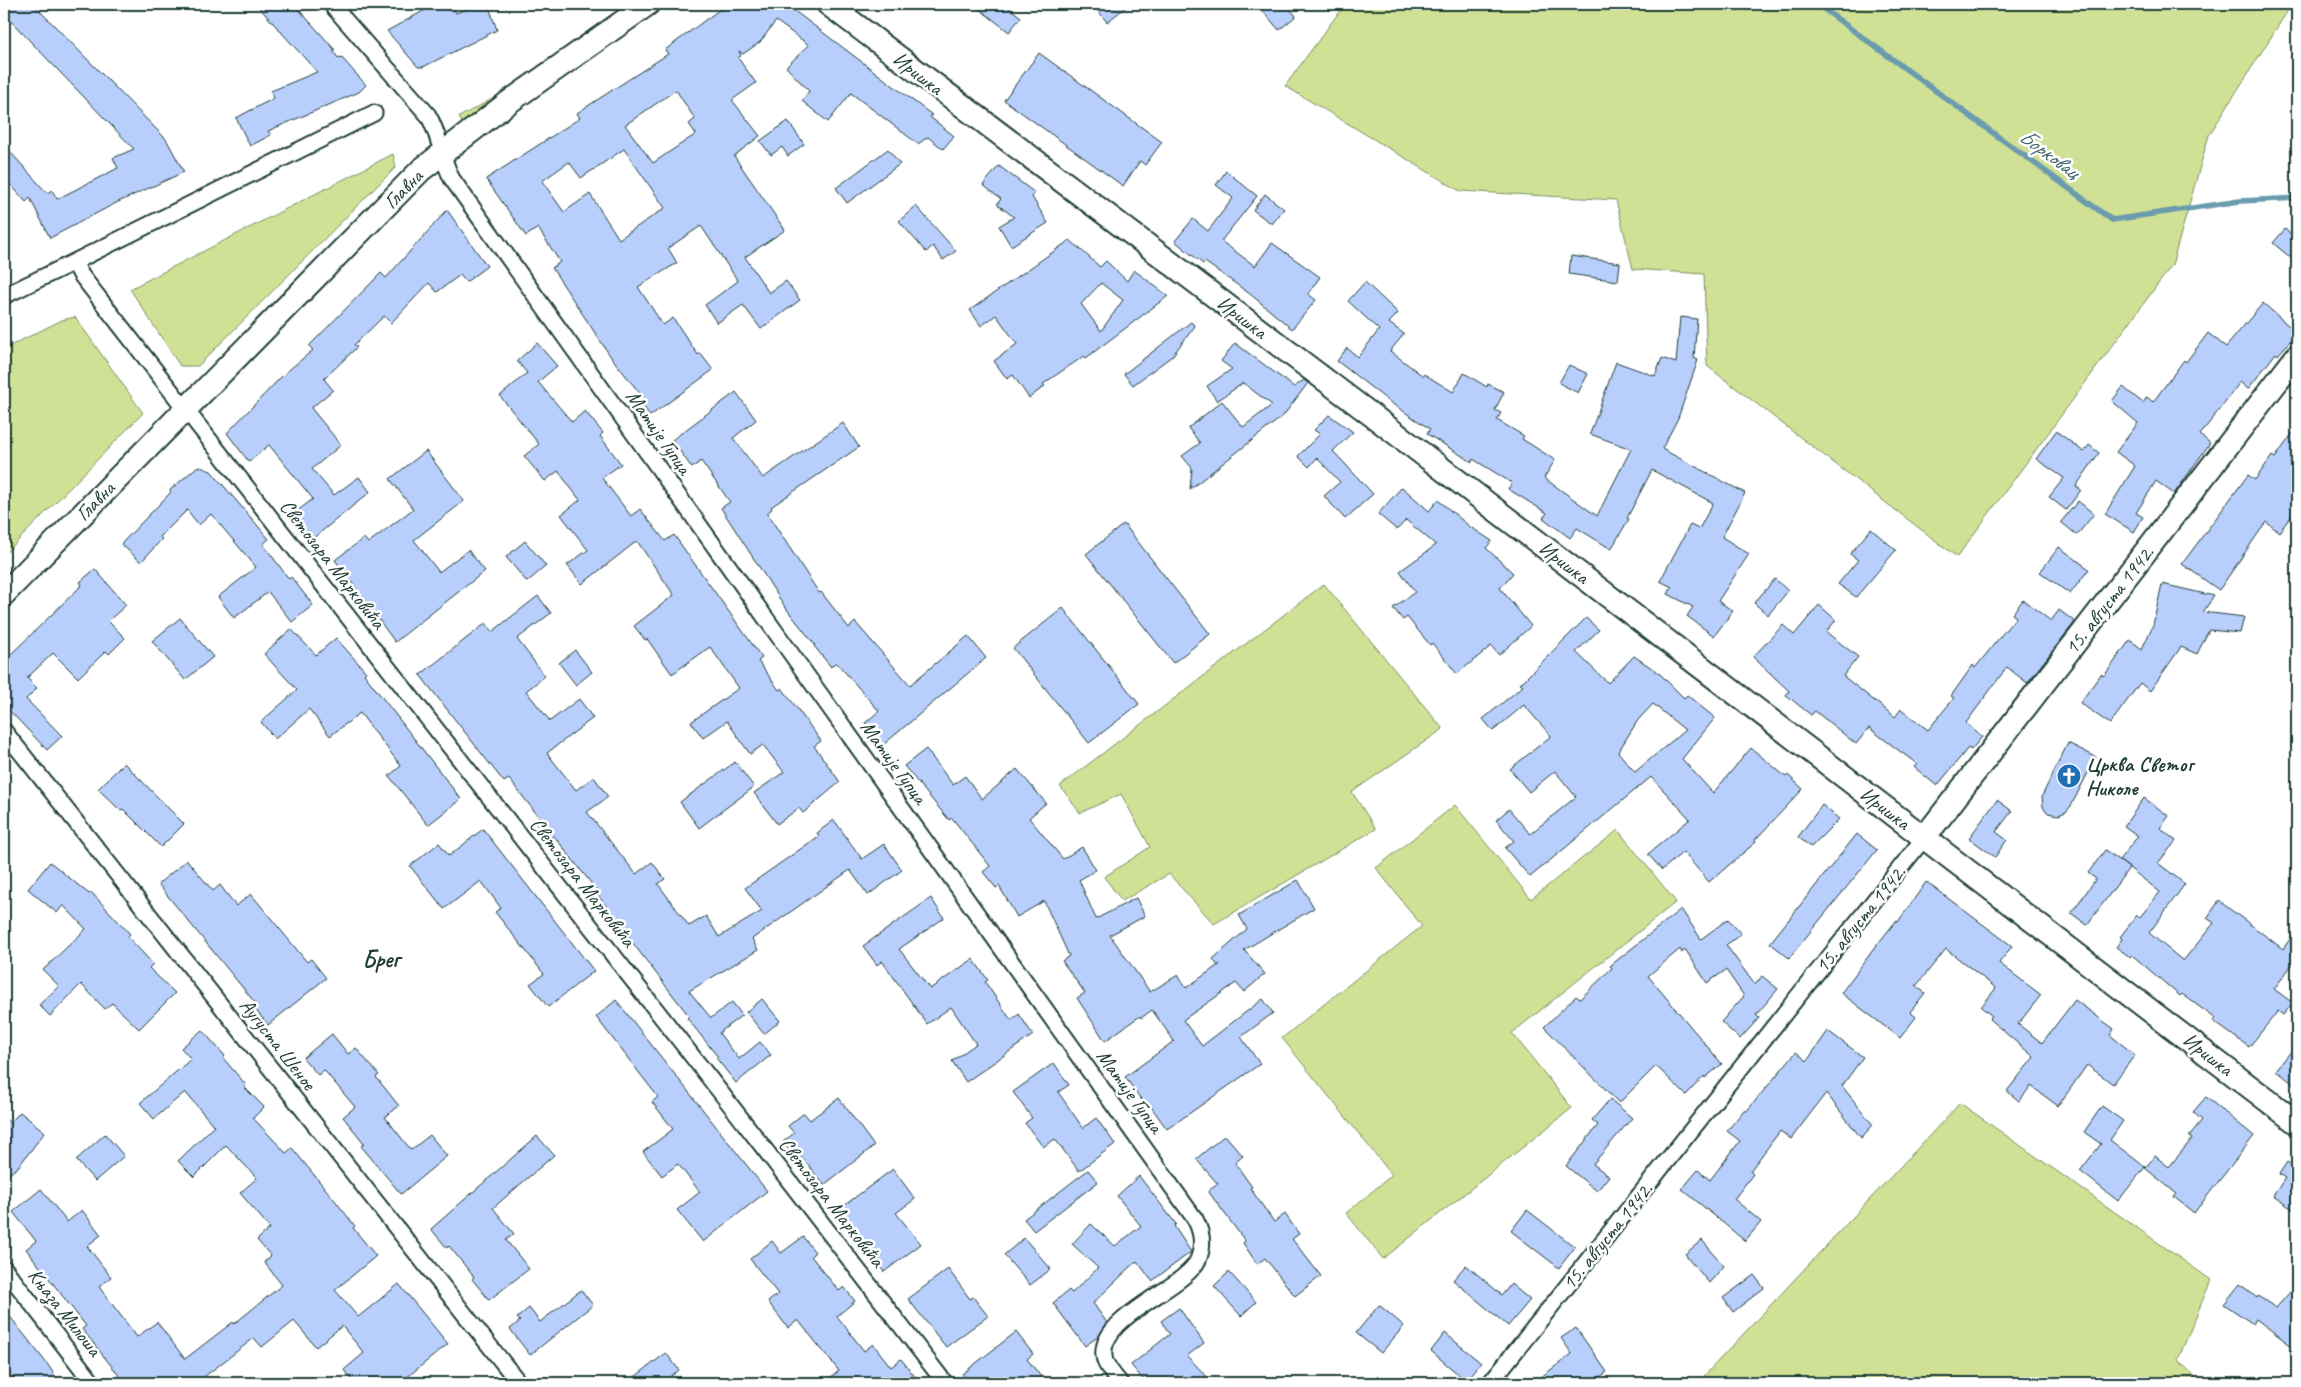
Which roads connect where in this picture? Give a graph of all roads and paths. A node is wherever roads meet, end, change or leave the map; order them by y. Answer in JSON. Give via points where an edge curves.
{"nodes":[{"id":1,"x":331,"y":4,"type":"edge"},
{"id":2,"x":648,"y":4,"type":"edge"},
{"id":3,"x":828,"y":4,"type":"edge"},
{"id":4,"x":374,"y":113,"type":"dead end"},
{"id":5,"x":442,"y":152,"type":"junction"},
{"id":6,"x":74,"y":262,"type":"junction"},
{"id":7,"x":4,"y":296,"type":"edge"},
{"id":8,"x":2297,"y":356,"type":"edge"},
{"id":9,"x":186,"y":408,"type":"junction"},
{"id":10,"x":4,"y":594,"type":"edge"},
{"id":11,"x":4,"y":731,"type":"edge"},
{"id":12,"x":1924,"y":838,"type":"junction"},
{"id":13,"x":2297,"y":1123,"type":"edge"},
{"id":14,"x":4,"y":1268,"type":"edge"},
{"id":15,"x":93,"y":1383,"type":"edge"},
{"id":16,"x":519,"y":1383,"type":"edge"},
{"id":17,"x":944,"y":1383,"type":"edge"},
{"id":18,"x":1120,"y":1383,"type":"edge"},
{"id":19,"x":1490,"y":1383,"type":"edge"}],
"edges":[{"from":1,"to":5,"type":"street","name":"Матије Гупца","via":[[424,110],[433,124]]},
{"from":2,"to":5,"type":"street","name":"Главна"},
{"from":3,"to":12,"type":"street","name":"Иришка"},
{"from":4,"to":6,"type":"street"},
{"from":5,"to":9,"type":"street","name":"Главна","via":[[408,182]]},
{"from":5,"to":18,"type":"street","name":"Матије Гупца","via":[[456,184],[1198,1225],[1202,1240],[1198,1261],[1123,1320],[1108,1338],[1106,1361]]},
{"from":6,"to":7,"type":"street"},
{"from":6,"to":9,"type":"street"},
{"from":8,"to":12,"type":"street","name":"15. августа 1942."},
{"from":9,"to":10,"type":"street","name":"Главна"},
{"from":9,"to":17,"type":"street","name":"Светозара Марковића"},
{"from":11,"to":16,"type":"street","name":"Аугуста Шеное"},
{"from":12,"to":13,"type":"street","name":"Иришка"},
{"from":12,"to":19,"type":"street","name":"15. августа 1942."},
{"from":14,"to":15,"type":"street","name":"Књаза Милоша"}]}
